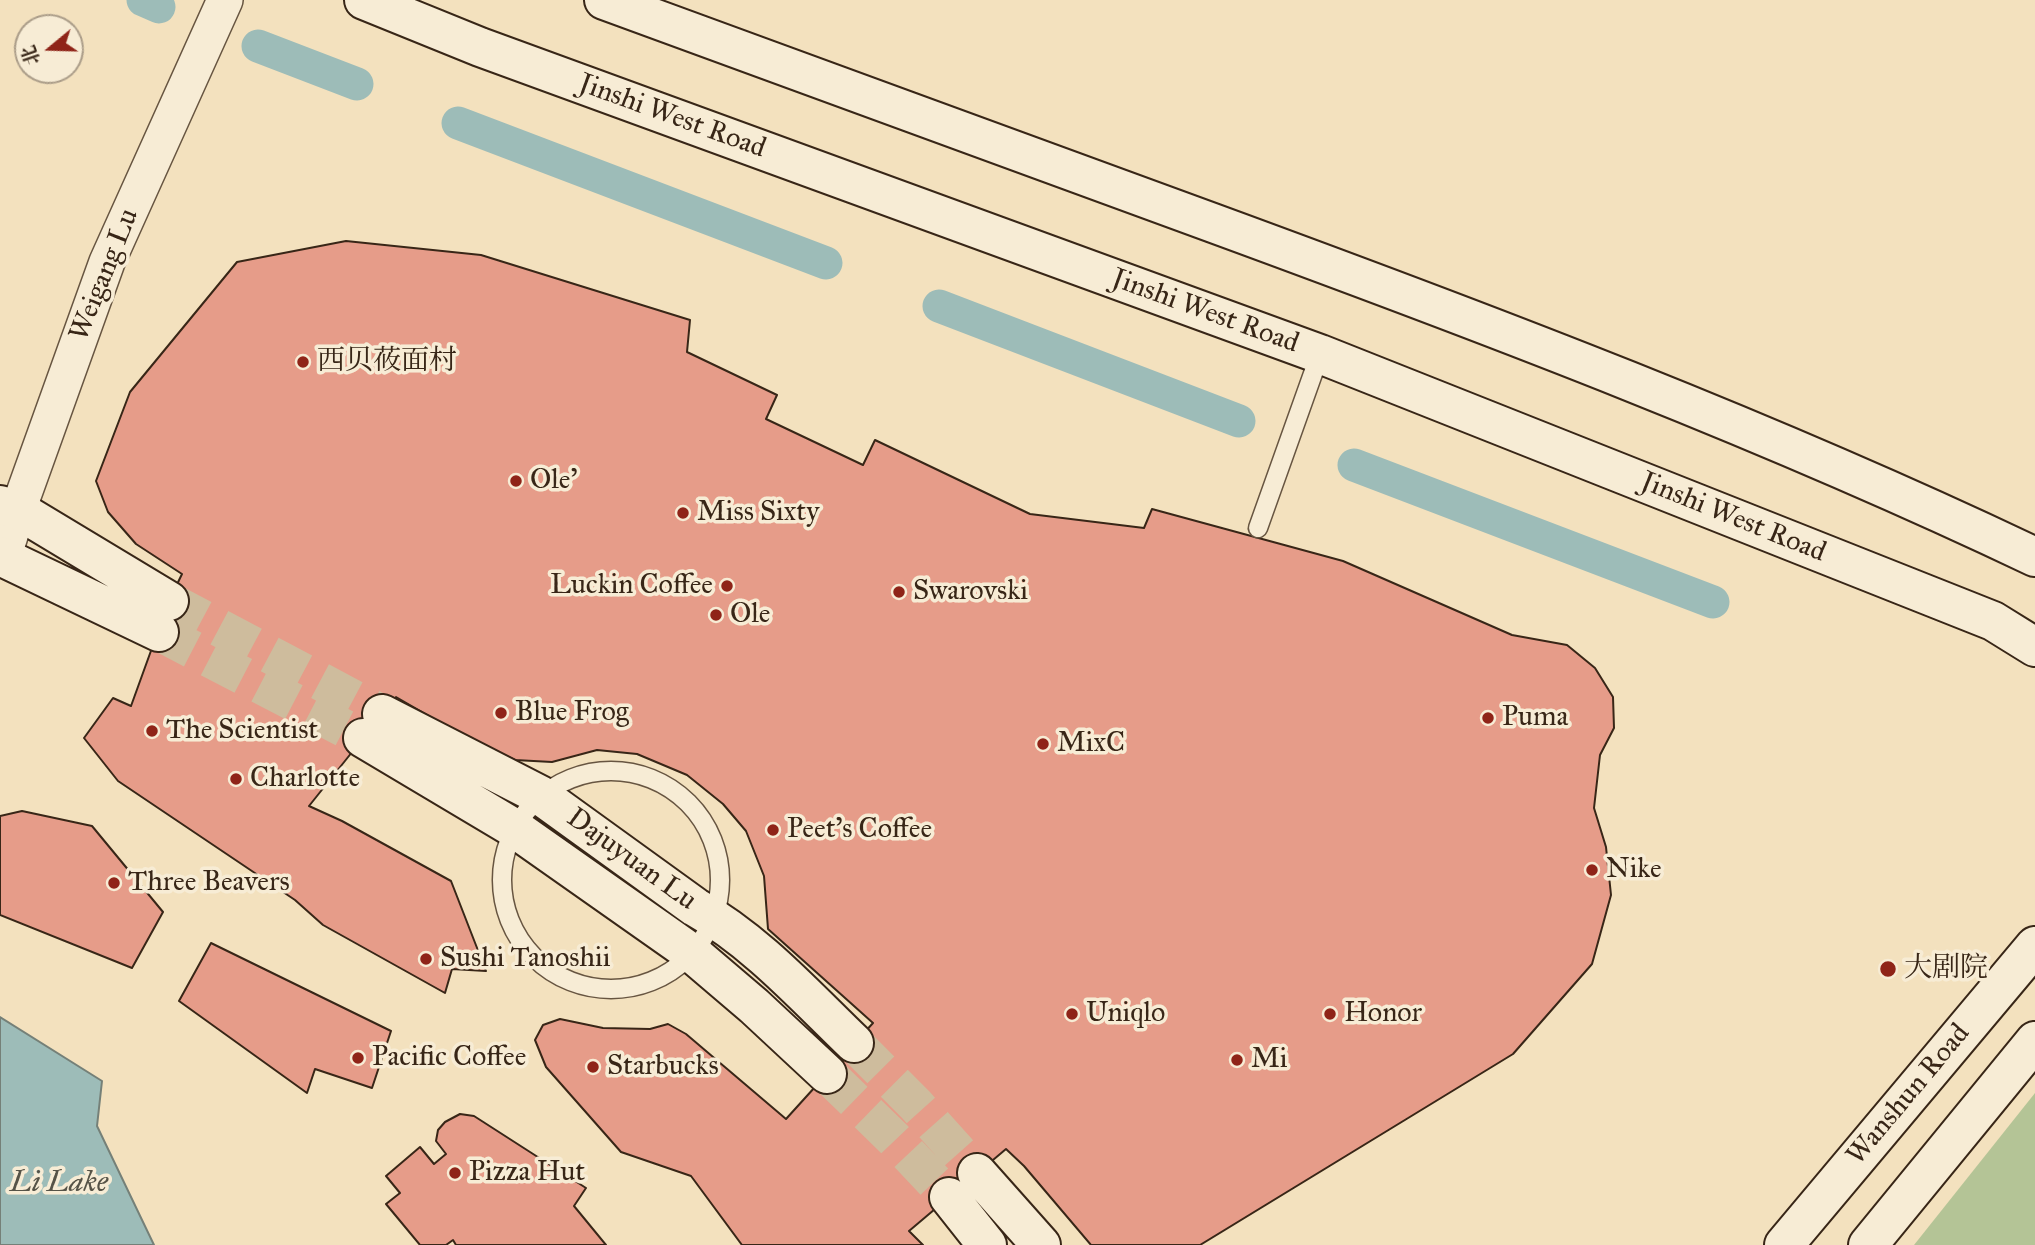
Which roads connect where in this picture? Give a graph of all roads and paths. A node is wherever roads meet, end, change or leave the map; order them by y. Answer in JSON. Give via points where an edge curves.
{"nodes":[{"id":1,"x":209,"y":0,"type":"edge"},
{"id":2,"x":225,"y":0,"type":"edge"},
{"id":3,"x":365,"y":0,"type":"edge"},
{"id":4,"x":604,"y":0,"type":"edge"},
{"id":5,"x":1320,"y":355,"type":"junction"},
{"id":6,"x":5,"y":510,"type":"edge"},
{"id":7,"x":1258,"y":528,"type":"dead end"},
{"id":8,"x":2,"y":557,"type":"edge"},
{"id":9,"x":2035,"y":557,"type":"edge"},
{"id":10,"x":2035,"y":647,"type":"edge"},
{"id":11,"x":540,"y":795,"type":"junction"},
{"id":12,"x":514,"y":828,"type":"junction"},
{"id":13,"x":714,"y":918,"type":"junction"},
{"id":14,"x":2035,"y":946,"type":"edge"},
{"id":15,"x":693,"y":954,"type":"junction"},
{"id":16,"x":2035,"y":1041,"type":"edge"},
{"id":17,"x":855,"y":1043,"type":"tunnel mouth"},
{"id":18,"x":827,"y":1074,"type":"tunnel mouth"},
{"id":19,"x":977,"y":1173,"type":"tunnel mouth"},
{"id":20,"x":949,"y":1198,"type":"tunnel mouth"},
{"id":21,"x":987,"y":1245,"type":"edge"},
{"id":22,"x":1041,"y":1245,"type":"edge"},
{"id":23,"x":1784,"y":1245,"type":"edge"},
{"id":24,"x":1868,"y":1245,"type":"edge"}],
"edges":[{"from":1,"to":6,"type":"street","name":"Weigang Lu","via":[[90,262]]},
{"from":2,"to":6,"type":"street","name":"Weigang Lu","via":[[107,262]]},
{"from":3,"to":5,"type":"main road","name":"Jinshi West Road"},
{"from":4,"to":9,"type":"main road","via":[[1453,311],[1712,414]]},
{"from":5,"to":7,"type":"lane"},
{"from":5,"to":10,"type":"main road","name":"Jinshi West Road","via":[[1993,621]]},
{"from":6,"to":8,"type":"street","name":"Weigang Lu"},
{"from":6,"to":8,"type":"main road","via":[[164,617]]},
{"from":11,"to":12,"type":"lane"},
{"from":11,"to":12,"type":"main road","name":"Dajuyuan Lu","via":[[373,726]]},
{"from":11,"to":13,"type":"main road","name":"Dajuyuan Lu"},
{"from":11,"to":13,"type":"lane","via":[[576,775],[616,769],[656,779],[690,803],[712,837],[721,877]]},
{"from":12,"to":15,"type":"main road","name":"Dajuyuan Lu"},
{"from":12,"to":15,"type":"lane","via":[[502,866],[504,905],[520,942],[548,970],[584,987],[624,989],[661,978]]},
{"from":13,"to":15,"type":"lane"},
{"from":13,"to":17,"type":"main road","name":"Dajuyuan Lu","via":[[768,960]]},
{"from":14,"to":23,"type":"main road","name":"Wanshun Road"},
{"from":15,"to":18,"type":"main road","name":"Dajuyuan Lu"},
{"from":16,"to":24,"type":"main road"},
{"from":19,"to":22,"type":"main road"},
{"from":20,"to":21,"type":"main road"}]}
